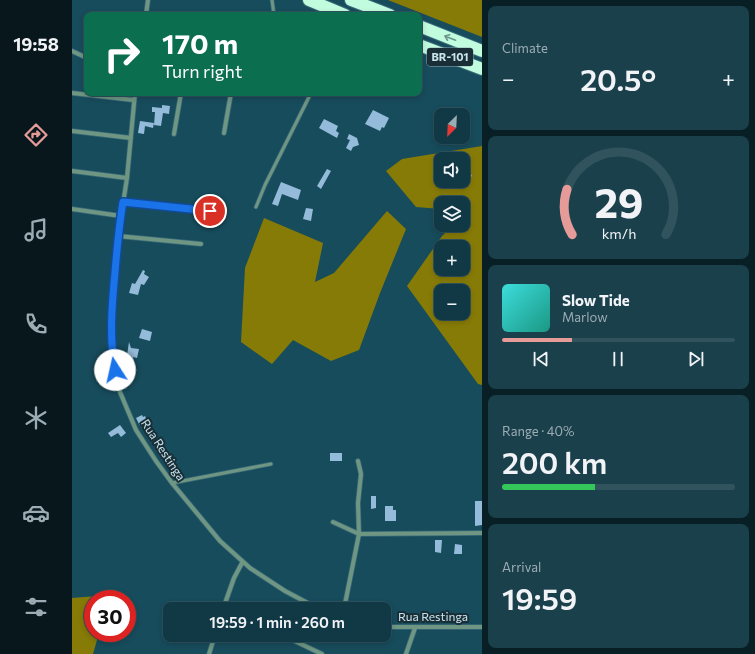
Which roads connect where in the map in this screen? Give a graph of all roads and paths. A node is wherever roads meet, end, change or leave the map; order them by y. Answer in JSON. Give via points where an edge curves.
{"nodes":[{"id":1,"x":148,"y":0,"type":"edge"},
{"id":2,"x":272,"y":0,"type":"edge"},
{"id":3,"x":309,"y":0,"type":"edge"},
{"id":4,"x":351,"y":0,"type":"edge"},
{"id":5,"x":146,"y":12,"type":"edge"},
{"id":6,"x":274,"y":12,"type":"edge"},
{"id":7,"x":338,"y":12,"type":"edge"},
{"id":8,"x":382,"y":12,"type":"edge"},
{"id":9,"x":422,"y":27,"type":"edge"},
{"id":10,"x":422,"y":46,"type":"edge"},
{"id":11,"x":72,"y":51,"type":"edge"},
{"id":12,"x":482,"y":51,"type":"edge"},
{"id":13,"x":84,"y":57,"type":"edge"},
{"id":14,"x":482,"y":69,"type":"edge"},
{"id":15,"x":72,"y":93,"type":"edge"},
{"id":16,"x":84,"y":94,"type":"edge"},
{"id":17,"x":98,"y":96,"type":"edge"},
{"id":18,"x":134,"y":96,"type":"edge"},
{"id":19,"x":180,"y":96,"type":"edge"},
{"id":20,"x":230,"y":96,"type":"edge"},
{"id":21,"x":310,"y":96,"type":"edge"},
{"id":22,"x":133,"y":100,"type":"junction"},
{"id":23,"x":72,"y":131,"type":"edge"},
{"id":24,"x":224,"y":132,"type":"dead end"},
{"id":25,"x":174,"y":134,"type":"dead end"},
{"id":26,"x":131,"y":138,"type":"junction"},
{"id":27,"x":72,"y":171,"type":"edge"},
{"id":28,"x":127,"y":178,"type":"junction"},
{"id":29,"x":123,"y":202,"type":"junction"},
{"id":30,"x":256,"y":206,"type":"dead end"},
{"id":31,"x":72,"y":209,"type":"edge"},
{"id":32,"x":210,"y":211,"type":"dead end"},
{"id":33,"x":121,"y":216,"type":"junction"},
{"id":34,"x":118,"y":236,"type":"junction"},
{"id":35,"x":201,"y":244,"type":"dead end"},
{"id":36,"x":358,"y":461,"type":"dead end"},
{"id":37,"x":271,"y":464,"type":"dead end"},
{"id":38,"x":172,"y":483,"type":"junction"},
{"id":39,"x":333,"y":522,"type":"dead end"},
{"id":40,"x":482,"y":533,"type":"edge"},
{"id":41,"x":359,"y":534,"type":"junction"},
{"id":42,"x":242,"y":563,"type":"junction"},
{"id":43,"x":227,"y":602,"type":"edge"},
{"id":44,"x":305,"y":602,"type":"edge"},
{"id":45,"x":345,"y":602,"type":"edge"},
{"id":46,"x":391,"y":627,"type":"edge"},
{"id":47,"x":482,"y":627,"type":"edge"},
{"id":48,"x":415,"y":628,"type":"junction"},
{"id":49,"x":213,"y":642,"type":"edge"},
{"id":50,"x":297,"y":642,"type":"edge"},
{"id":51,"x":209,"y":654,"type":"edge"},
{"id":52,"x":322,"y":654,"type":"edge"},
{"id":53,"x":406,"y":654,"type":"edge"}],
"edges":[{"from":1,"to":5,"type":"street"},
{"from":2,"to":6,"type":"lane"},
{"from":3,"to":7,"type":"highway"},
{"from":4,"to":8,"type":"highway"},
{"from":12,"to":9,"type":"highway","number":"BR-101","one_way":true},
{"from":10,"to":14,"type":"highway","number":"BR-101"},
{"from":11,"to":13,"type":"street"},
{"from":15,"to":16,"type":"street"},
{"from":17,"to":22,"type":"street"},
{"from":18,"to":22,"type":"street","name":"Rua Restinga"},
{"from":19,"to":25,"type":"street"},
{"from":20,"to":24,"type":"street"},
{"from":21,"to":30,"type":"lane"},
{"from":22,"to":26,"type":"street","name":"Rua Restinga"},
{"from":23,"to":26,"type":"street"},
{"from":26,"to":28,"type":"street","name":"Rua Restinga"},
{"from":27,"to":28,"type":"street"},
{"from":28,"to":29,"type":"street","name":"Rua Restinga"},
{"from":29,"to":32,"type":"street"},
{"from":29,"to":33,"type":"street","name":"Rua Restinga"},
{"from":31,"to":33,"type":"street"},
{"from":33,"to":34,"type":"street","name":"Rua Restinga"},
{"from":34,"to":35,"type":"street"},
{"from":34,"to":38,"type":"street","name":"Rua Restinga","via":[[111,315],[111,347],[115,370],[120,392],[136,430]]},
{"from":36,"to":41,"type":"street","via":[[361,474],[358,503]]},
{"from":37,"to":38,"type":"lane"},
{"from":38,"to":42,"type":"street","name":"Rua Restinga","via":[[220,541]]},
{"from":39,"to":41,"type":"street"},
{"from":40,"to":41,"type":"street"},
{"from":41,"to":45,"type":"street"},
{"from":42,"to":43,"type":"street","via":[[234,578]]},
{"from":42,"to":44,"type":"street","name":"Rua Restinga","via":[[285,592]]},
{"from":46,"to":48,"type":"street","name":"Rua Restinga"},
{"from":47,"to":48,"type":"street","name":"Rua Restinga"},
{"from":48,"to":53,"type":"street"},
{"from":49,"to":51,"type":"street"},
{"from":50,"to":52,"type":"street"}]}
